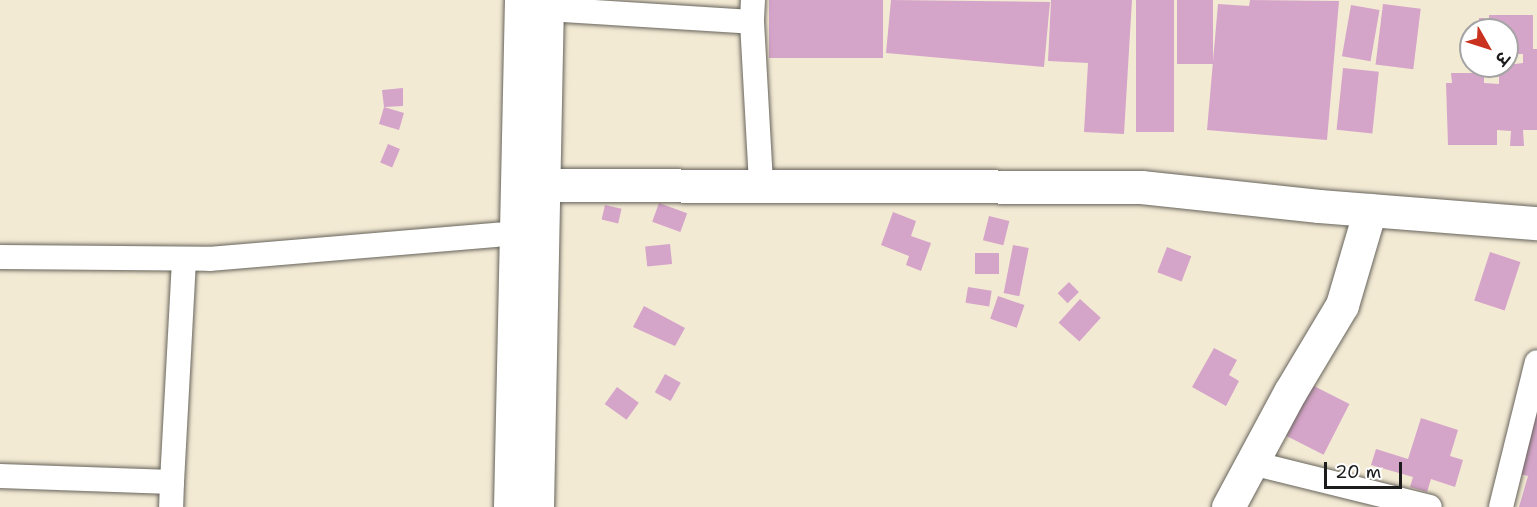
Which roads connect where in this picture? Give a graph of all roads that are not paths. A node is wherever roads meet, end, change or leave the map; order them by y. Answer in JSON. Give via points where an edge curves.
{"nodes":[{"id":1,"x":538,"y":3,"type":"edge"},
{"id":2,"x":752,"y":11,"type":"edge"},
{"id":3,"x":531,"y":184,"type":"junction"},
{"id":4,"x":761,"y":185,"type":"junction"},
{"id":5,"x":1370,"y":210,"type":"junction"},
{"id":6,"x":1537,"y":223,"type":"edge"},
{"id":7,"x":516,"y":233,"type":"junction"},
{"id":8,"x":0,"y":257,"type":"edge"},
{"id":9,"x":184,"y":258,"type":"junction"},
{"id":10,"x":1537,"y":362,"type":"edge"},
{"id":11,"x":1252,"y":463,"type":"junction"},
{"id":12,"x":0,"y":476,"type":"edge"},
{"id":13,"x":172,"y":482,"type":"junction"},
{"id":14,"x":171,"y":507,"type":"edge"},
{"id":15,"x":510,"y":507,"type":"edge"},
{"id":16,"x":537,"y":507,"type":"edge"},
{"id":17,"x":1228,"y":507,"type":"edge"},
{"id":18,"x":1431,"y":507,"type":"edge"},
{"id":19,"x":1502,"y":507,"type":"edge"}],
"edges":[{"from":1,"to":2,"type":"street"},
{"from":1,"to":3,"type":"street"},
{"from":2,"to":4,"type":"street"},
{"from":3,"to":4,"type":"street"},
{"from":3,"to":7,"type":"street"},
{"from":3,"to":16,"type":"street"},
{"from":4,"to":5,"type":"street","via":[[1141,187]]},
{"from":5,"to":6,"type":"street"},
{"from":5,"to":11,"type":"street","via":[[1342,306]]},
{"from":7,"to":9,"type":"street"},
{"from":7,"to":15,"type":"street"},
{"from":8,"to":9,"type":"street"},
{"from":9,"to":13,"type":"street"},
{"from":10,"to":19,"type":"street"},
{"from":11,"to":17,"type":"street"},
{"from":11,"to":18,"type":"street"},
{"from":12,"to":13,"type":"street"},
{"from":13,"to":14,"type":"street"}]}
